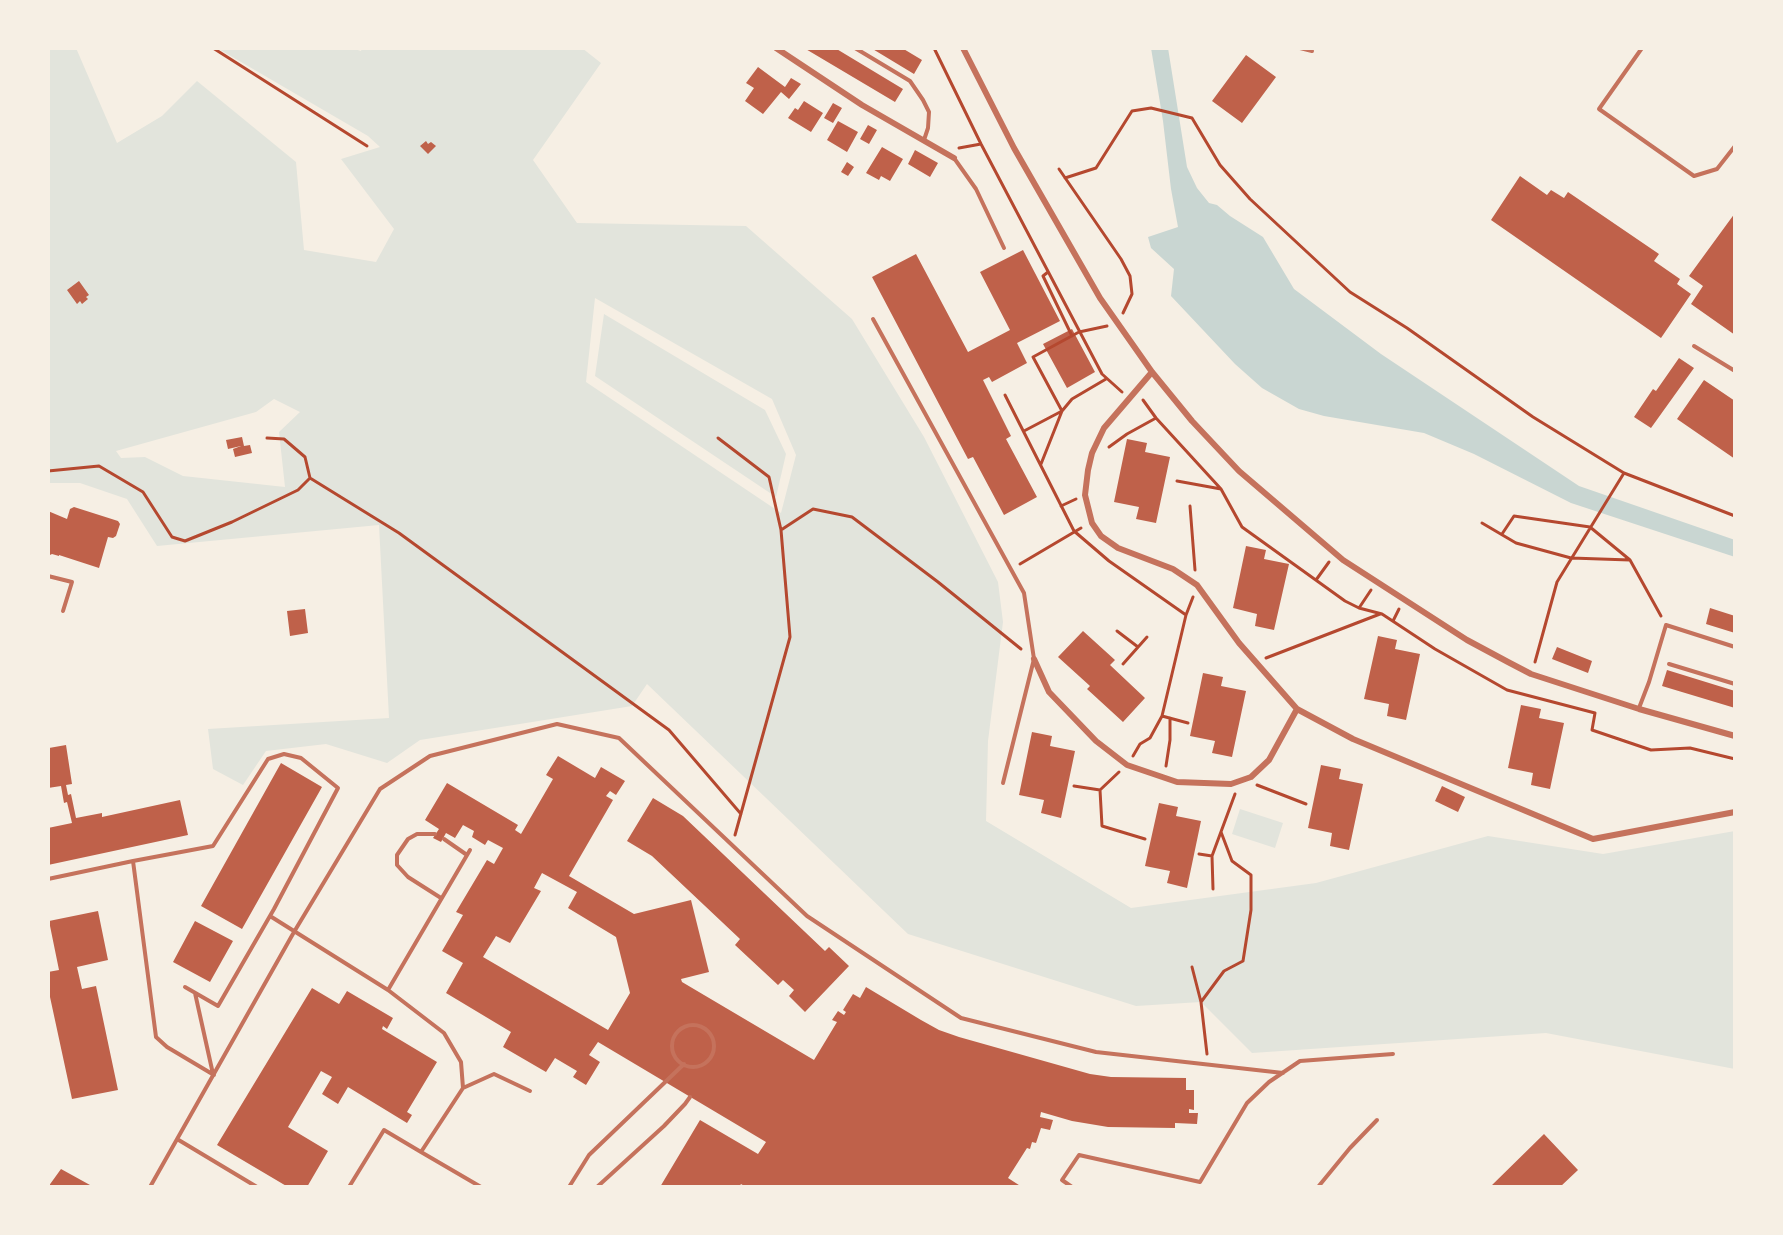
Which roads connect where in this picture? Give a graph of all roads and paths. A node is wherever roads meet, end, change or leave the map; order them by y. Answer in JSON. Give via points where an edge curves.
{"nodes":[{"id":1,"x":213,"y":48,"type":"edge"},
{"id":2,"x":776,"y":48,"type":"edge"},
{"id":3,"x":855,"y":48,"type":"edge"},
{"id":4,"x":934,"y":48,"type":"edge"},
{"id":5,"x":963,"y":48,"type":"edge"},
{"id":6,"x":1300,"y":48,"type":"edge"},
{"id":7,"x":1642,"y":48,"type":"edge"},
{"id":8,"x":1312,"y":51,"type":"dead end"},
{"id":9,"x":924,"y":140,"type":"junction"},
{"id":10,"x":981,"y":144,"type":"junction"},
{"id":11,"x":367,"y":146,"type":"dead end"},
{"id":12,"x":1735,"y":146,"type":"edge"},
{"id":13,"x":951,"y":156,"type":"junction"},
{"id":14,"x":1059,"y":169,"type":"dead end"},
{"id":15,"x":1065,"y":178,"type":"junction"},
{"id":16,"x":1004,"y":248,"type":"dead end"},
{"id":17,"x":1049,"y":272,"type":"junction"},
{"id":18,"x":1130,"y":276,"type":"dead end"},
{"id":19,"x":873,"y":319,"type":"dead end"},
{"id":20,"x":1079,"y":332,"type":"dead end"},
{"id":21,"x":1072,"y":336,"type":"junction"},
{"id":22,"x":1694,"y":346,"type":"dead end"},
{"id":23,"x":1735,"y":370,"type":"edge"},
{"id":24,"x":1152,"y":372,"type":"junction"},
{"id":25,"x":1107,"y":379,"type":"junction"},
{"id":26,"x":1135,"y":390,"type":"junction"},
{"id":27,"x":1130,"y":399,"type":"junction"},
{"id":28,"x":1062,"y":411,"type":"junction"},
{"id":29,"x":1156,"y":418,"type":"junction"},
{"id":30,"x":1024,"y":431,"type":"dead end"},
{"id":31,"x":267,"y":438,"type":"dead end"},
{"id":32,"x":718,"y":438,"type":"dead end"},
{"id":33,"x":1095,"y":447,"type":"junction"},
{"id":34,"x":1041,"y":464,"type":"dead end"},
{"id":35,"x":48,"y":471,"type":"edge"},
{"id":36,"x":1624,"y":473,"type":"junction"},
{"id":37,"x":310,"y":478,"type":"junction"},
{"id":38,"x":1177,"y":481,"type":"dead end"},
{"id":39,"x":1221,"y":489,"type":"junction"},
{"id":40,"x":1190,"y":506,"type":"dead end"},
{"id":41,"x":1735,"y":516,"type":"edge"},
{"id":42,"x":1482,"y":523,"type":"dead end"},
{"id":43,"x":1590,"y":527,"type":"junction"},
{"id":44,"x":781,"y":530,"type":"junction"},
{"id":45,"x":1074,"y":531,"type":"dead end"},
{"id":46,"x":1502,"y":534,"type":"junction"},
{"id":47,"x":1335,"y":553,"type":"junction"},
{"id":48,"x":1571,"y":558,"type":"junction"},
{"id":49,"x":1630,"y":560,"type":"junction"},
{"id":50,"x":1011,"y":570,"type":"junction"},
{"id":51,"x":48,"y":576,"type":"edge"},
{"id":52,"x":1316,"y":580,"type":"junction"},
{"id":53,"x":1377,"y":582,"type":"junction"},
{"id":54,"x":1197,"y":585,"type":"junction"},
{"id":55,"x":1359,"y":608,"type":"junction"},
{"id":56,"x":63,"y":611,"type":"dead end"},
{"id":57,"x":1382,"y":614,"type":"junction"},
{"id":58,"x":1666,"y":625,"type":"junction"},
{"id":59,"x":1117,"y":630,"type":"dead end"},
{"id":60,"x":1147,"y":637,"type":"dead end"},
{"id":61,"x":1138,"y":647,"type":"junction"},
{"id":62,"x":1735,"y":647,"type":"edge"},
{"id":63,"x":1034,"y":659,"type":"junction"},
{"id":64,"x":1256,"y":662,"type":"junction"},
{"id":65,"x":1124,"y":664,"type":"dead end"},
{"id":66,"x":1669,"y":664,"type":"dead end"},
{"id":67,"x":1532,"y":674,"type":"junction"},
{"id":68,"x":1735,"y":684,"type":"edge"},
{"id":69,"x":1296,"y":709,"type":"junction"},
{"id":70,"x":1639,"y":709,"type":"junction"},
{"id":71,"x":1162,"y":716,"type":"junction"},
{"id":72,"x":1170,"y":718,"type":"junction"},
{"id":73,"x":1188,"y":723,"type":"dead end"},
{"id":74,"x":1735,"y":736,"type":"edge"},
{"id":75,"x":1735,"y":759,"type":"edge"},
{"id":76,"x":1127,"y":765,"type":"junction"},
{"id":77,"x":1164,"y":777,"type":"junction"},
{"id":78,"x":1242,"y":781,"type":"junction"},
{"id":79,"x":1003,"y":783,"type":"dead end"},
{"id":80,"x":1074,"y":786,"type":"dead end"},
{"id":81,"x":1100,"y":790,"type":"junction"},
{"id":82,"x":1306,"y":804,"type":"dead end"},
{"id":83,"x":1735,"y":812,"type":"edge"},
{"id":84,"x":741,"y":814,"type":"junction"},
{"id":85,"x":1221,"y":832,"type":"junction"},
{"id":86,"x":435,"y":834,"type":"dead end"},
{"id":87,"x":444,"y":839,"type":"dead end"},
{"id":88,"x":1145,"y":839,"type":"dead end"},
{"id":89,"x":732,"y":846,"type":"junction"},
{"id":90,"x":470,"y":850,"type":"dead end"},
{"id":91,"x":1199,"y":854,"type":"dead end"},
{"id":92,"x":467,"y":855,"type":"junction"},
{"id":93,"x":1212,"y":856,"type":"junction"},
{"id":94,"x":133,"y":861,"type":"junction"},
{"id":95,"x":48,"y":879,"type":"edge"},
{"id":96,"x":1214,"y":889,"type":"dead end"},
{"id":97,"x":441,"y":898,"type":"junction"},
{"id":98,"x":270,"y":916,"type":"junction"},
{"id":99,"x":294,"y":932,"type":"junction"},
{"id":100,"x":1192,"y":967,"type":"dead end"},
{"id":101,"x":185,"y":987,"type":"dead end"},
{"id":102,"x":388,"y":990,"type":"junction"},
{"id":103,"x":195,"y":993,"type":"junction"},
{"id":104,"x":1202,"y":1002,"type":"junction"},
{"id":105,"x":1393,"y":1054,"type":"dead end"},
{"id":106,"x":684,"y":1064,"type":"junction"},
{"id":107,"x":1208,"y":1065,"type":"junction"},
{"id":108,"x":1283,"y":1073,"type":"junction"},
{"id":109,"x":214,"y":1075,"type":"junction"},
{"id":110,"x":463,"y":1088,"type":"junction"},
{"id":111,"x":530,"y":1091,"type":"dead end"},
{"id":112,"x":690,"y":1097,"type":"dead end"},
{"id":113,"x":1377,"y":1120,"type":"dead end"},
{"id":114,"x":177,"y":1139,"type":"junction"},
{"id":115,"x":421,"y":1152,"type":"junction"},
{"id":116,"x":150,"y":1187,"type":"edge"},
{"id":117,"x":257,"y":1187,"type":"edge"},
{"id":118,"x":349,"y":1187,"type":"edge"},
{"id":119,"x":481,"y":1187,"type":"edge"},
{"id":120,"x":569,"y":1187,"type":"edge"},
{"id":121,"x":597,"y":1187,"type":"edge"},
{"id":122,"x":1072,"y":1187,"type":"edge"},
{"id":123,"x":1318,"y":1187,"type":"edge"}],
"edges":[{"from":1,"to":11,"type":"path"},
{"from":2,"to":9,"type":"street","via":[[862,105]]},
{"from":3,"to":9,"type":"lane","via":[[910,81],[929,112]]},
{"from":4,"to":10,"type":"path"},
{"from":5,"to":24,"type":"street","via":[[1014,148],[1100,298]]},
{"from":6,"to":8,"type":"lane"},
{"from":7,"to":12,"type":"lane","via":[[1599,109],[1694,176],[1717,169]]},
{"from":9,"to":13,"type":"street"},
{"from":10,"to":13,"type":"path","via":[[958,148]]},
{"from":10,"to":17,"type":"path"},
{"from":13,"to":16,"type":"lane","via":[[976,189]]},
{"from":14,"to":15,"type":"path"},
{"from":15,"to":18,"type":"path"},
{"from":15,"to":36,"type":"path","via":[[1096,168],[1132,111],[1151,108],[1192,118],[1220,165],[1250,199],[1350,292],[1533,417]]},
{"from":17,"to":21,"type":"path","via":[[1043,276]]},
{"from":17,"to":25,"type":"path"},
{"from":19,"to":50,"type":"lane"},
{"from":20,"to":21,"type":"path"},
{"from":21,"to":28,"type":"path","via":[[1033,357]]},
{"from":22,"to":23,"type":"lane"},
{"from":24,"to":26,"type":"street"},
{"from":24,"to":47,"type":"street","via":[[1239,471]]},
{"from":25,"to":27,"type":"path"},
{"from":25,"to":28,"type":"path","via":[[1072,399]]},
{"from":26,"to":27,"type":"street"},
{"from":26,"to":29,"type":"path"},
{"from":27,"to":33,"type":"street","via":[[1104,428]]},
{"from":28,"to":30,"type":"path"},
{"from":28,"to":34,"type":"path"},
{"from":29,"to":33,"type":"path","via":[[1105,449]]},
{"from":29,"to":39,"type":"path"},
{"from":31,"to":37,"type":"path","via":[[284,439],[305,457]]},
{"from":32,"to":44,"type":"path","via":[[769,477]]},
{"from":33,"to":54,"type":"street","via":[[1085,495],[1092,523],[1101,536],[1118,548],[1173,569]]},
{"from":35,"to":37,"type":"path","via":[[99,466],[143,492],[172,537],[185,541],[298,490]]},
{"from":36,"to":41,"type":"path"},
{"from":36,"to":43,"type":"path"},
{"from":37,"to":84,"type":"path","via":[[399,533],[669,730]]},
{"from":38,"to":39,"type":"path"},
{"from":39,"to":52,"type":"path","via":[[1242,527]]},
{"from":40,"to":54,"type":"path"},
{"from":42,"to":46,"type":"path"},
{"from":43,"to":46,"type":"path","via":[[1514,516]]},
{"from":43,"to":48,"type":"path"},
{"from":43,"to":49,"type":"path"},
{"from":44,"to":63,"type":"path","via":[[813,509],[852,517]]},
{"from":44,"to":84,"type":"path","via":[[790,637]]},
{"from":45,"to":50,"type":"path"},
{"from":46,"to":48,"type":"path","via":[[1516,543]]},
{"from":47,"to":52,"type":"path"},
{"from":47,"to":53,"type":"street"},
{"from":48,"to":49,"type":"path"},
{"from":48,"to":67,"type":"path","via":[[1557,582]]},
{"from":49,"to":58,"type":"path"},
{"from":50,"to":63,"type":"lane","via":[[1024,593]]},
{"from":51,"to":56,"type":"lane","via":[[72,582]]},
{"from":52,"to":55,"type":"path"},
{"from":53,"to":55,"type":"path"},
{"from":53,"to":67,"type":"street","via":[[1467,640]]},
{"from":54,"to":64,"type":"street"},
{"from":54,"to":71,"type":"path"},
{"from":55,"to":57,"type":"path"},
{"from":57,"to":64,"type":"path"},
{"from":57,"to":75,"type":"path","via":[[1507,690],[1595,713],[1592,730],[1651,750],[1690,748]]},
{"from":58,"to":62,"type":"lane"},
{"from":58,"to":70,"type":"lane"},
{"from":59,"to":61,"type":"path"},
{"from":60,"to":61,"type":"path"},
{"from":61,"to":65,"type":"path"},
{"from":63,"to":76,"type":"street","via":[[1049,692],[1096,741]]},
{"from":63,"to":79,"type":"lane"},
{"from":64,"to":69,"type":"street"},
{"from":66,"to":68,"type":"lane"},
{"from":67,"to":70,"type":"street"},
{"from":69,"to":78,"type":"street","via":[[1269,760]]},
{"from":69,"to":83,"type":"street","via":[[1353,739],[1593,839]]},
{"from":70,"to":74,"type":"street"},
{"from":71,"to":72,"type":"path"},
{"from":71,"to":76,"type":"path","via":[[1150,738],[1140,744]]},
{"from":72,"to":73,"type":"path"},
{"from":72,"to":77,"type":"path"},
{"from":76,"to":77,"type":"street"},
{"from":76,"to":81,"type":"path"},
{"from":77,"to":78,"type":"street","via":[[1177,782]]},
{"from":78,"to":82,"type":"path"},
{"from":78,"to":85,"type":"path"},
{"from":80,"to":81,"type":"path"},
{"from":81,"to":88,"type":"path","via":[[1102,826]]},
{"from":84,"to":89,"type":"path"},
{"from":85,"to":93,"type":"path"},
{"from":85,"to":104,"type":"path","via":[[1232,861],[1251,875],[1251,910],[1243,961],[1224,971]]},
{"from":86,"to":97,"type":"lane","via":[[417,834],[408,839],[398,855],[398,865],[408,877]]},
{"from":87,"to":92,"type":"lane"},
{"from":89,"to":99,"type":"lane","via":[[619,738],[557,724],[430,756],[380,789]]},
{"from":89,"to":107,"type":"lane","via":[[807,916],[961,1018],[1096,1052]]},
{"from":90,"to":92,"type":"lane"},
{"from":91,"to":93,"type":"path"},
{"from":92,"to":97,"type":"lane"},
{"from":93,"to":96,"type":"path"},
{"from":94,"to":95,"type":"lane"},
{"from":94,"to":98,"type":"lane","via":[[213,846],[268,759],[284,754],[301,758],[338,788]]},
{"from":94,"to":109,"type":"lane","via":[[156,1037]]},
{"from":97,"to":102,"type":"lane"},
{"from":98,"to":99,"type":"lane"},
{"from":98,"to":103,"type":"lane","via":[[218,1006]]},
{"from":99,"to":102,"type":"lane"},
{"from":99,"to":109,"type":"lane"},
{"from":100,"to":104,"type":"path"},
{"from":101,"to":103,"type":"lane"},
{"from":102,"to":110,"type":"lane","via":[[444,1033],[461,1062]]},
{"from":103,"to":109,"type":"lane"},
{"from":104,"to":107,"type":"path"},
{"from":105,"to":108,"type":"lane","via":[[1300,1061]]},
{"from":106,"to":106,"type":"lane","via":[[701,1065],[710,1058],[714,1041],[703,1027],[687,1025],[676,1034],[673,1049]]},
{"from":106,"to":120,"type":"lane","via":[[589,1155]]},
{"from":107,"to":108,"type":"lane"},
{"from":108,"to":122,"type":"lane","via":[[1247,1103],[1200,1182],[1079,1155],[1062,1180]]},
{"from":109,"to":114,"type":"lane"},
{"from":110,"to":111,"type":"lane","via":[[494,1074]]},
{"from":110,"to":115,"type":"lane"},
{"from":112,"to":121,"type":"lane"},
{"from":113,"to":123,"type":"lane"},
{"from":114,"to":116,"type":"lane"},
{"from":114,"to":117,"type":"lane"},
{"from":115,"to":118,"type":"lane","via":[[384,1130]]},
{"from":115,"to":119,"type":"lane"}]}
